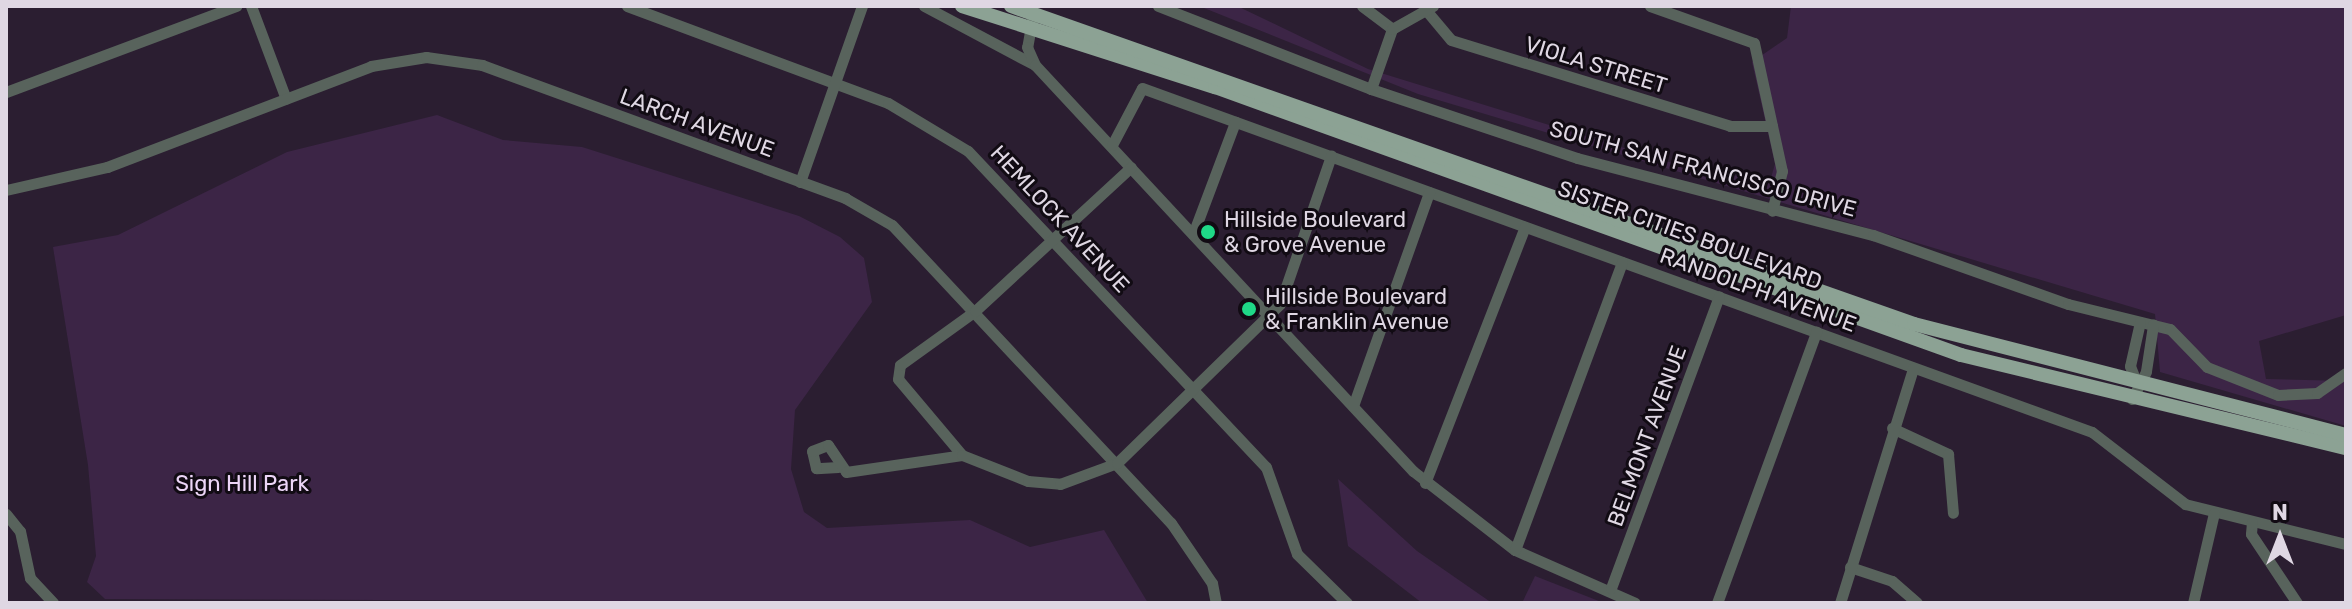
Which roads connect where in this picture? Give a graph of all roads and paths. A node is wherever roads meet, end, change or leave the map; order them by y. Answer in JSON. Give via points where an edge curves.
{"nodes":[{"id":1,"x":236,"y":6,"type":"edge"},
{"id":2,"x":251,"y":6,"type":"edge"},
{"id":3,"x":627,"y":6,"type":"edge"},
{"id":4,"x":862,"y":6,"type":"edge"},
{"id":5,"x":924,"y":6,"type":"edge"},
{"id":6,"x":962,"y":6,"type":"edge"},
{"id":7,"x":1011,"y":6,"type":"edge"},
{"id":8,"x":1158,"y":6,"type":"edge"},
{"id":9,"x":1362,"y":6,"type":"edge"},
{"id":10,"x":1650,"y":6,"type":"edge"},
{"id":11,"x":1429,"y":8,"type":"edge"},
{"id":12,"x":1034,"y":14,"type":"junction"},
{"id":13,"x":1392,"y":29,"type":"junction"},
{"id":14,"x":1029,"y":30,"type":"junction"},
{"id":15,"x":1035,"y":65,"type":"junction"},
{"id":16,"x":835,"y":83,"type":"junction"},
{"id":17,"x":1371,"y":89,"type":"junction"},
{"id":18,"x":6,"y":92,"type":"edge"},
{"id":19,"x":286,"y":99,"type":"junction"},
{"id":20,"x":1235,"y":122,"type":"junction"},
{"id":21,"x":1772,"y":126,"type":"junction"},
{"id":22,"x":1112,"y":145,"type":"junction"},
{"id":23,"x":1331,"y":156,"type":"junction"},
{"id":24,"x":1131,"y":167,"type":"junction"},
{"id":25,"x":800,"y":182,"type":"junction"},
{"id":26,"x":6,"y":190,"type":"edge"},
{"id":27,"x":1429,"y":192,"type":"junction"},
{"id":28,"x":1772,"y":211,"type":"junction"},
{"id":29,"x":1525,"y":227,"type":"junction"},
{"id":30,"x":1193,"y":234,"type":"junction"},
{"id":31,"x":1053,"y":239,"type":"junction"},
{"id":32,"x":1622,"y":262,"type":"junction"},
{"id":33,"x":1719,"y":296,"type":"junction"},
{"id":34,"x":975,"y":311,"type":"junction"},
{"id":35,"x":1271,"y":317,"type":"junction"},
{"id":36,"x":2140,"y":322,"type":"junction"},
{"id":37,"x":2153,"y":325,"type":"junction"},
{"id":38,"x":1816,"y":332,"type":"junction"},
{"id":39,"x":1913,"y":368,"type":"junction"},
{"id":40,"x":2346,"y":373,"type":"edge"},
{"id":41,"x":2136,"y":381,"type":"junction"},
{"id":42,"x":1194,"y":391,"type":"junction"},
{"id":43,"x":2132,"y":399,"type":"junction"},
{"id":44,"x":1353,"y":406,"type":"junction"},
{"id":45,"x":1892,"y":428,"type":"junction"},
{"id":46,"x":2346,"y":435,"type":"edge"},
{"id":47,"x":2346,"y":448,"type":"edge"},
{"id":48,"x":962,"y":455,"type":"junction"},
{"id":49,"x":1117,"y":463,"type":"junction"},
{"id":50,"x":838,"y":467,"type":"dead end"},
{"id":51,"x":1425,"y":483,"type":"junction"},
{"id":52,"x":1953,"y":513,"type":"dead end"},
{"id":53,"x":2214,"y":513,"type":"junction"},
{"id":54,"x":6,"y":514,"type":"edge"},
{"id":55,"x":2252,"y":522,"type":"junction"},
{"id":56,"x":2346,"y":544,"type":"edge"},
{"id":57,"x":1515,"y":550,"type":"junction"},
{"id":58,"x":1850,"y":567,"type":"junction"},
{"id":59,"x":1611,"y":588,"type":"junction"},
{"id":60,"x":2197,"y":601,"type":"edge"},
{"id":61,"x":53,"y":603,"type":"edge"},
{"id":62,"x":1216,"y":603,"type":"edge"},
{"id":63,"x":1347,"y":603,"type":"edge"},
{"id":64,"x":1635,"y":603,"type":"edge"},
{"id":65,"x":1717,"y":603,"type":"edge"},
{"id":66,"x":1840,"y":603,"type":"edge"},
{"id":67,"x":1917,"y":603,"type":"edge"},
{"id":68,"x":2297,"y":603,"type":"edge"}],
"edges":[{"from":1,"to":18,"type":"street"},
{"from":2,"to":19,"type":"street"},
{"from":3,"to":16,"type":"street","name":"HEMLOCK AVENUE"},
{"from":4,"to":16,"type":"street"},
{"from":5,"to":15,"type":"street"},
{"from":6,"to":14,"type":"main road","name":"SISTER CITIES BOULEVARD"},
{"from":7,"to":12,"type":"main road","name":"SISTER CITIES BOULEVARD"},
{"from":8,"to":17,"type":"street","name":"SOUTH SAN FRANCISCO DRIVE"},
{"from":9,"to":13,"type":"street"},
{"from":10,"to":21,"type":"street","via":[[1747,35],[1759,53]]},
{"from":11,"to":13,"type":"street"},
{"from":11,"to":21,"type":"street","name":"VIOLA STREET","via":[[1439,35],[1466,45],[1730,126]]},
{"from":12,"to":14,"type":"street"},
{"from":12,"to":41,"type":"main road","name":"SISTER CITIES BOULEVARD","via":[[1914,324]]},
{"from":13,"to":17,"type":"street"},
{"from":14,"to":15,"type":"street"},
{"from":14,"to":43,"type":"main road","name":"SISTER CITIES BOULEVARD","via":[[1215,87],[1961,355]]},
{"from":15,"to":22,"type":"street"},
{"from":16,"to":25,"type":"street"},
{"from":16,"to":31,"type":"street","name":"HEMLOCK AVENUE","via":[[941,131]]},
{"from":17,"to":28,"type":"street","name":"SOUTH SAN FRANCISCO DRIVE","via":[[1590,162]]},
{"from":19,"to":25,"type":"street","name":"LARCH AVENUE","via":[[371,66],[454,59]]},
{"from":19,"to":26,"type":"street","name":"LARCH AVENUE","via":[[107,167]]},
{"from":20,"to":22,"type":"street","name":"RANDOLPH AVENUE","via":[[1142,88]]},
{"from":20,"to":23,"type":"street","name":"RANDOLPH AVENUE"},
{"from":20,"to":30,"type":"street"},
{"from":21,"to":28,"type":"street","via":[[1782,171]]},
{"from":22,"to":24,"type":"street"},
{"from":23,"to":27,"type":"street","name":"RANDOLPH AVENUE"},
{"from":23,"to":35,"type":"street"},
{"from":24,"to":30,"type":"street"},
{"from":24,"to":31,"type":"street"},
{"from":25,"to":34,"type":"street","name":"LARCH AVENUE","via":[[892,225]]},
{"from":27,"to":29,"type":"street","name":"RANDOLPH AVENUE"},
{"from":27,"to":44,"type":"street"},
{"from":28,"to":36,"type":"street","name":"SOUTH SAN FRANCISCO DRIVE","via":[[1873,235]]},
{"from":29,"to":32,"type":"street","name":"RANDOLPH AVENUE"},
{"from":29,"to":51,"type":"street"},
{"from":30,"to":35,"type":"street"},
{"from":31,"to":34,"type":"street"},
{"from":31,"to":42,"type":"street","name":"HEMLOCK AVENUE"},
{"from":32,"to":33,"type":"street","name":"RANDOLPH AVENUE"},
{"from":32,"to":57,"type":"street"},
{"from":33,"to":38,"type":"street","name":"RANDOLPH AVENUE"},
{"from":33,"to":59,"type":"street","name":"BELMONT AVENUE"},
{"from":34,"to":48,"type":"street","via":[[900,365],[898,379]]},
{"from":34,"to":49,"type":"street","name":"LARCH AVENUE"},
{"from":35,"to":42,"type":"street"},
{"from":35,"to":44,"type":"street"},
{"from":36,"to":37,"type":"street","name":"SOUTH SAN FRANCISCO DRIVE"},
{"from":36,"to":41,"type":"street","via":[[2130,366]]},
{"from":37,"to":40,"type":"street","name":"SOUTH SAN FRANCISCO DRIVE","via":[[2170,329],[2207,367],[2278,395],[2317,393]]},
{"from":37,"to":41,"type":"street","via":[[2146,371]]},
{"from":38,"to":39,"type":"street","name":"RANDOLPH AVENUE"},
{"from":38,"to":65,"type":"street"},
{"from":39,"to":45,"type":"street"},
{"from":39,"to":53,"type":"street","name":"RANDOLPH AVENUE","via":[[2105,437],[2160,492]]},
{"from":41,"to":43,"type":"street"},
{"from":41,"to":46,"type":"main road","name":"SISTER CITIES BOULEVARD"},
{"from":42,"to":49,"type":"street"},
{"from":42,"to":63,"type":"street","name":"HEMLOCK AVENUE","via":[[1266,467],[1297,554]]},
{"from":43,"to":47,"type":"main road","name":"SISTER CITIES BOULEVARD"},
{"from":44,"to":51,"type":"street"},
{"from":45,"to":52,"type":"street","via":[[1948,454]]},
{"from":45,"to":58,"type":"street"},
{"from":48,"to":49,"type":"street","via":[[1028,481],[1060,484]]},
{"from":48,"to":50,"type":"street","via":[[872,473]]},
{"from":49,"to":62,"type":"street","name":"LARCH AVENUE","via":[[1171,523],[1212,583]]},
{"from":51,"to":57,"type":"street"},
{"from":53,"to":55,"type":"street","name":"RANDOLPH AVENUE"},
{"from":53,"to":60,"type":"street"},
{"from":54,"to":61,"type":"street","via":[[20,531],[30,578]]},
{"from":55,"to":56,"type":"street","name":"RANDOLPH AVENUE"},
{"from":55,"to":68,"type":"street","via":[[2251,534]]},
{"from":57,"to":59,"type":"street"},
{"from":58,"to":66,"type":"street"},
{"from":58,"to":67,"type":"street","via":[[1892,581]]},
{"from":59,"to":64,"type":"street"}]}
